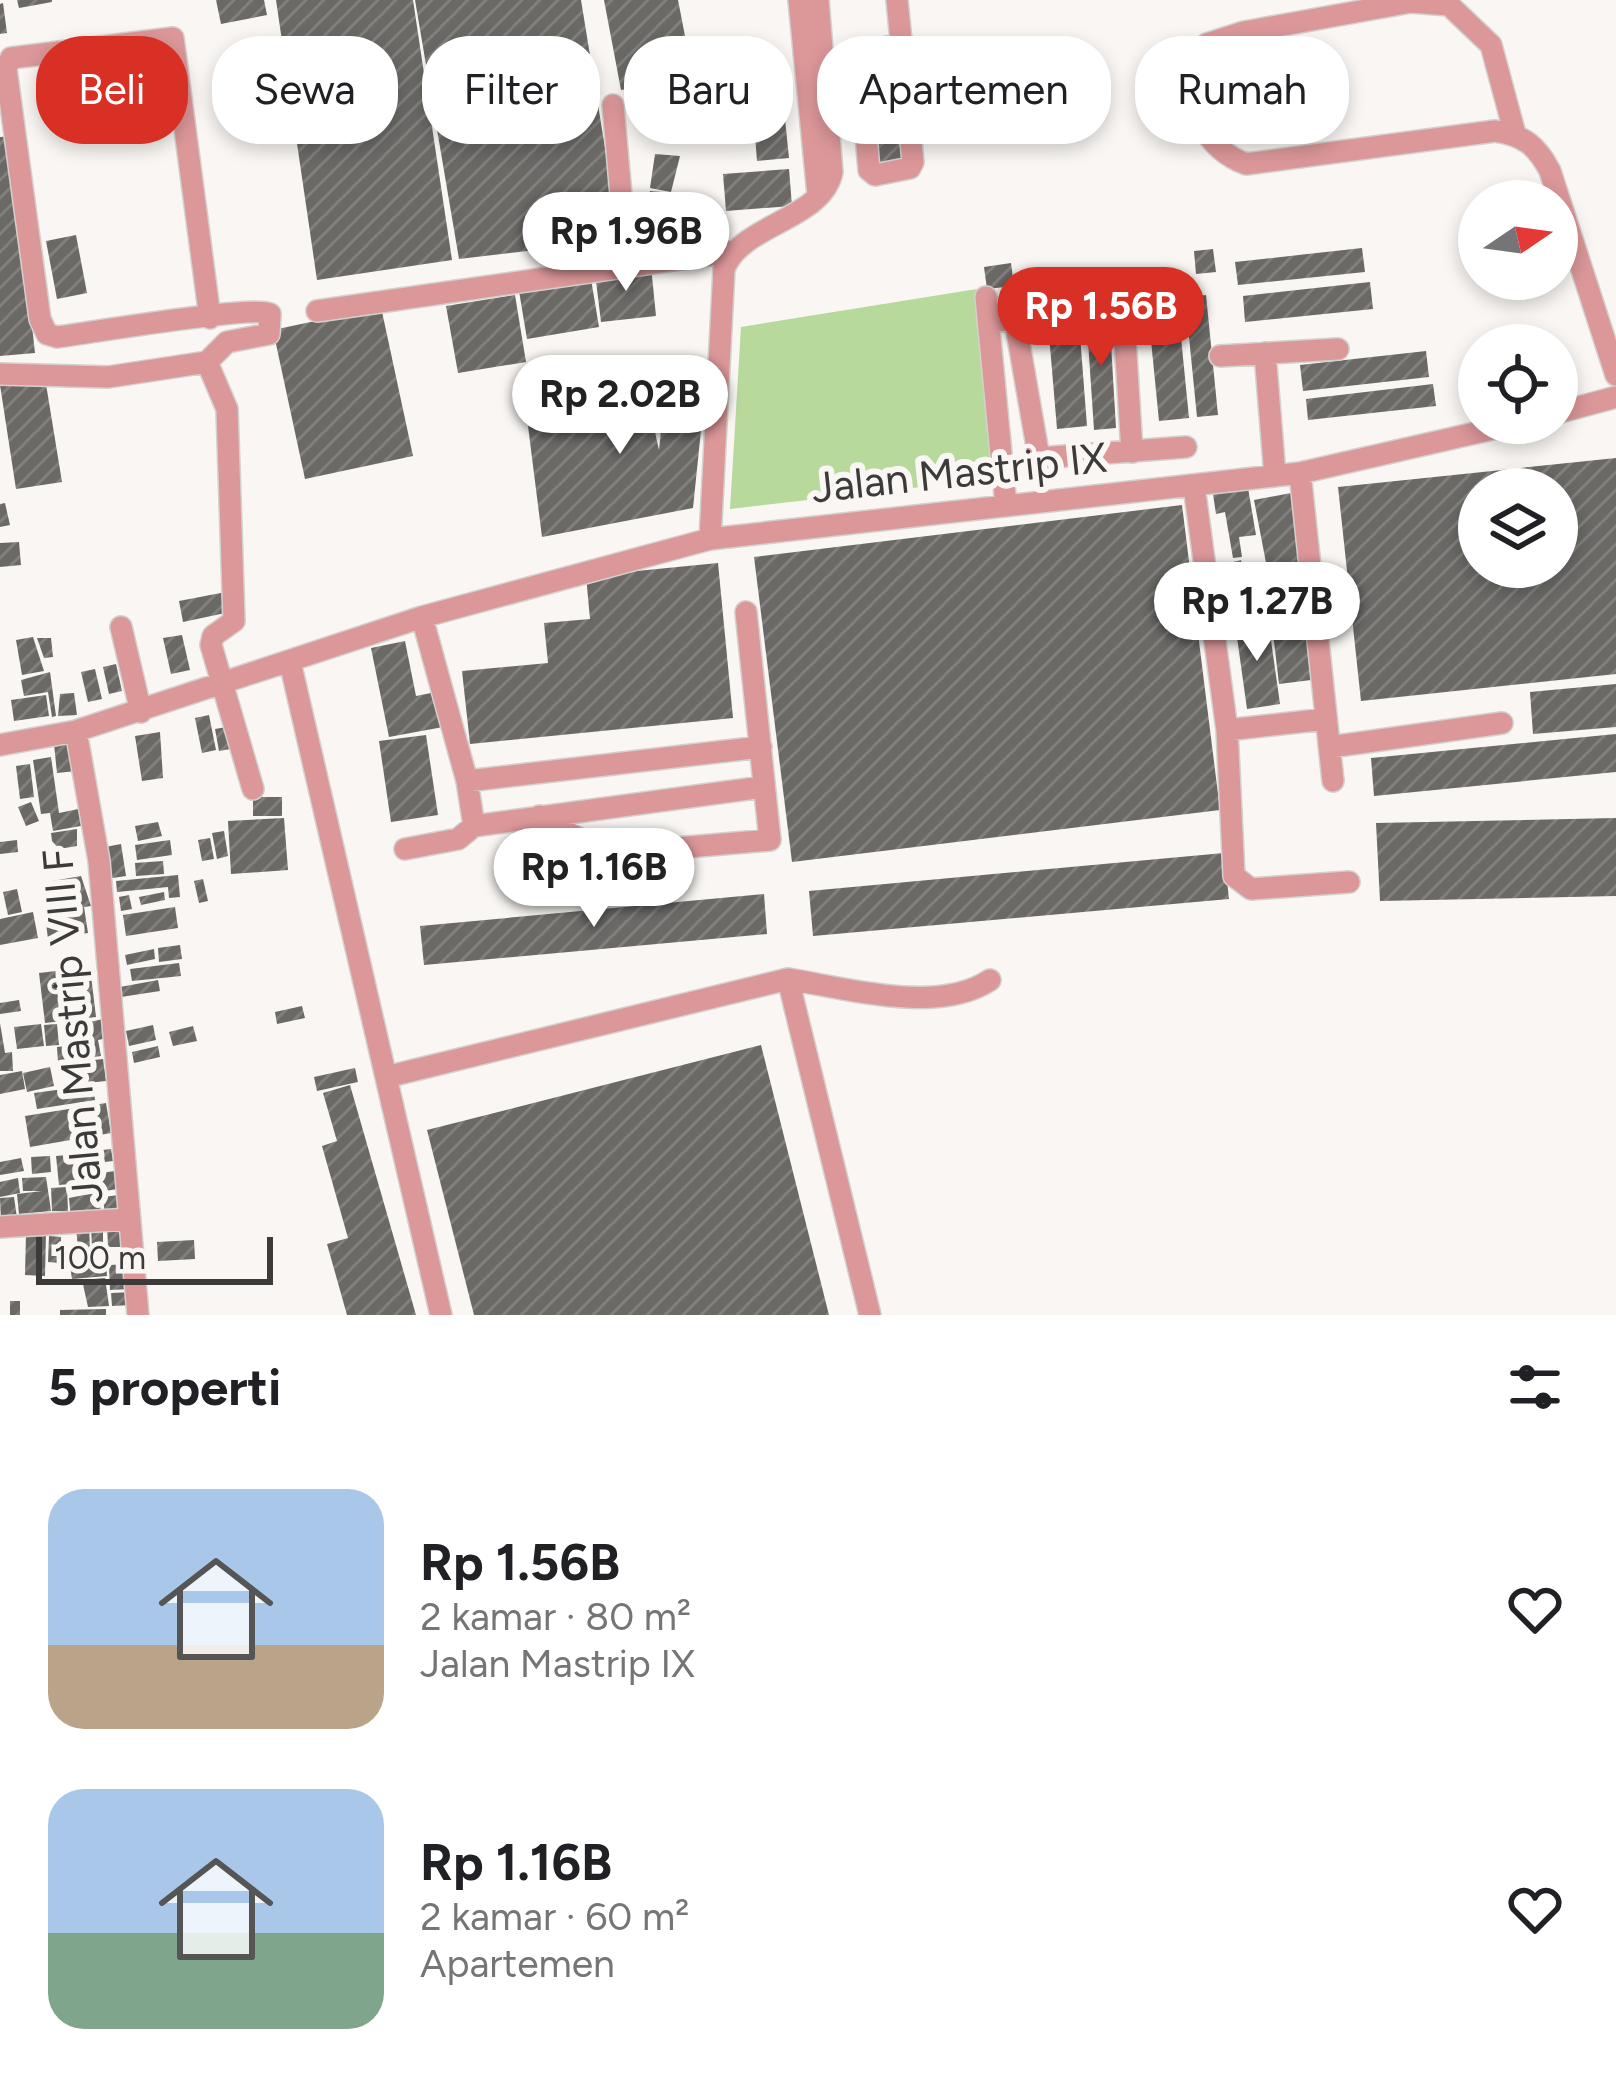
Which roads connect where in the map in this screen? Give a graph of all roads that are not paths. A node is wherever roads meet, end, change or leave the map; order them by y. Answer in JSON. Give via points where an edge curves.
{"nodes":[{"id":1,"x":799,"y":0,"type":"edge"},
{"id":2,"x":818,"y":0,"type":"edge"},
{"id":3,"x":897,"y":0,"type":"edge"},
{"id":4,"x":903,"y":36,"type":"edge"},
{"id":5,"x":613,"y":106,"type":"dead end"},
{"id":6,"x":7,"y":132,"type":"edge"},
{"id":7,"x":1515,"y":134,"type":"junction"},
{"id":8,"x":866,"y":144,"type":"edge"},
{"id":9,"x":912,"y":144,"type":"edge"},
{"id":10,"x":818,"y":195,"type":"junction"},
{"id":11,"x":736,"y":251,"type":"junction"},
{"id":12,"x":627,"y":263,"type":"junction"},
{"id":13,"x":986,"y":297,"type":"dead end"},
{"id":14,"x":317,"y":311,"type":"dead end"},
{"id":15,"x":210,"y":318,"type":"junction"},
{"id":16,"x":990,"y":322,"type":"junction"},
{"id":17,"x":1124,"y":322,"type":"dead end"},
{"id":18,"x":1338,"y":349,"type":"dead end"},
{"id":19,"x":1265,"y":353,"type":"junction"},
{"id":20,"x":1220,"y":356,"type":"dead end"},
{"id":21,"x":207,"y":362,"type":"junction"},
{"id":22,"x":0,"y":374,"type":"edge"},
{"id":23,"x":1616,"y":375,"type":"edge"},
{"id":24,"x":1616,"y":398,"type":"edge"},
{"id":25,"x":1578,"y":408,"type":"edge"},
{"id":26,"x":1458,"y":437,"type":"edge"},
{"id":27,"x":1186,"y":447,"type":"dead end"},
{"id":28,"x":1132,"y":452,"type":"junction"},
{"id":29,"x":1300,"y":473,"type":"junction"},
{"id":30,"x":1275,"y":476,"type":"junction"},
{"id":31,"x":1195,"y":486,"type":"junction"},
{"id":32,"x":1006,"y":506,"type":"junction"},
{"id":33,"x":710,"y":539,"type":"junction"},
{"id":34,"x":746,"y":612,"type":"dead end"},
{"id":35,"x":422,"y":616,"type":"junction"},
{"id":36,"x":121,"y":627,"type":"dead end"},
{"id":37,"x":290,"y":662,"type":"junction"},
{"id":38,"x":224,"y":685,"type":"junction"},
{"id":39,"x":141,"y":712,"type":"junction"},
{"id":40,"x":1326,"y":719,"type":"junction"},
{"id":41,"x":1502,"y":723,"type":"dead end"},
{"id":42,"x":1227,"y":730,"type":"junction"},
{"id":43,"x":76,"y":731,"type":"junction"},
{"id":44,"x":0,"y":745,"type":"edge"},
{"id":45,"x":761,"y":747,"type":"junction"},
{"id":46,"x":1330,"y":747,"type":"junction"},
{"id":47,"x":584,"y":768,"type":"junction"},
{"id":48,"x":467,"y":781,"type":"junction"},
{"id":49,"x":1333,"y":782,"type":"dead end"},
{"id":50,"x":763,"y":787,"type":"junction"},
{"id":51,"x":253,"y":789,"type":"dead end"},
{"id":52,"x":591,"y":809,"type":"junction"},
{"id":53,"x":539,"y":816,"type":"junction"},
{"id":54,"x":474,"y":826,"type":"junction"},
{"id":55,"x":405,"y":849,"type":"dead end"},
{"id":56,"x":1349,"y":883,"type":"dead end"},
{"id":57,"x":788,"y":979,"type":"junction"},
{"id":58,"x":991,"y":980,"type":"dead end"},
{"id":59,"x":386,"y":1077,"type":"junction"},
{"id":60,"x":129,"y":1219,"type":"junction"},
{"id":61,"x":0,"y":1227,"type":"edge"},
{"id":62,"x":137,"y":1315,"type":"edge"},
{"id":63,"x":441,"y":1315,"type":"edge"},
{"id":64,"x":870,"y":1315,"type":"edge"}],
"edges":[{"from":1,"to":10,"type":"street"},
{"from":2,"to":10,"type":"street","via":[[832,172]]},
{"from":3,"to":4,"type":"street"},
{"from":5,"to":12,"type":"street"},
{"from":6,"to":15,"type":"street","via":[[47,334]]},
{"from":6,"to":15,"type":"street","via":[[11,58],[173,38]]},
{"from":7,"to":7,"type":"street","via":[[1491,45],[1449,5],[1411,2],[1244,32],[1207,44],[1188,64],[1186,91],[1207,134],[1226,157],[1246,164]]},
{"from":7,"to":23,"type":"street","via":[[1538,148],[1550,172]]},
{"from":8,"to":9,"type":"street","via":[[875,175],[913,165]]},
{"from":10,"to":11,"type":"street"},
{"from":11,"to":12,"type":"street"},
{"from":11,"to":33,"type":"street","via":[[724,269]]},
{"from":12,"to":14,"type":"street"},
{"from":13,"to":16,"type":"street"},
{"from":15,"to":21,"type":"street","via":[[263,309],[273,327],[226,342]]},
{"from":16,"to":28,"type":"street","via":[[1012,319],[1016,326],[1039,458]]},
{"from":16,"to":32,"type":"street"},
{"from":17,"to":28,"type":"street"},
{"from":18,"to":19,"type":"street"},
{"from":19,"to":20,"type":"street"},
{"from":19,"to":30,"type":"street"},
{"from":21,"to":22,"type":"street","via":[[108,377]]},
{"from":21,"to":38,"type":"street","via":[[228,427],[234,621],[211,645]]},
{"from":24,"to":25,"type":"street"},
{"from":26,"to":29,"type":"street","name":"Jalan Mastrip IX"},
{"from":27,"to":28,"type":"street"},
{"from":29,"to":30,"type":"street","name":"Jalan Mastrip IX"},
{"from":29,"to":40,"type":"street"},
{"from":30,"to":31,"type":"street","name":"Jalan Mastrip IX"},
{"from":31,"to":32,"type":"street","name":"Jalan Mastrip IX"},
{"from":31,"to":42,"type":"street"},
{"from":32,"to":33,"type":"street","name":"Jalan Mastrip IX"},
{"from":33,"to":35,"type":"street","name":"Jalan Mastrip IX"},
{"from":34,"to":45,"type":"street"},
{"from":35,"to":37,"type":"street","name":"Jalan Mastrip IX"},
{"from":35,"to":48,"type":"street"},
{"from":36,"to":39,"type":"street"},
{"from":37,"to":38,"type":"street","name":"Jalan Mastrip IX"},
{"from":37,"to":59,"type":"street"},
{"from":38,"to":39,"type":"street","name":"Jalan Mastrip IX"},
{"from":38,"to":51,"type":"street"},
{"from":39,"to":43,"type":"street","name":"Jalan Mastrip IX"},
{"from":40,"to":42,"type":"street"},
{"from":40,"to":46,"type":"street"},
{"from":41,"to":46,"type":"street"},
{"from":42,"to":56,"type":"street","via":[[1239,885]]},
{"from":43,"to":44,"type":"street","name":"Jalan Mastrip IX"},
{"from":43,"to":60,"type":"street","name":"Jalan Mastrip VIII F","via":[[99,861]]},
{"from":45,"to":47,"type":"street"},
{"from":45,"to":50,"type":"street"},
{"from":46,"to":49,"type":"street"},
{"from":47,"to":48,"type":"street"},
{"from":47,"to":52,"type":"street"},
{"from":48,"to":54,"type":"street"},
{"from":50,"to":52,"type":"street"},
{"from":50,"to":53,"type":"street","via":[[771,832],[761,842],[606,854]]},
{"from":52,"to":53,"type":"street"},
{"from":53,"to":54,"type":"street"},
{"from":54,"to":55,"type":"street","via":[[458,839]]},
{"from":57,"to":58,"type":"street","via":[[931,994],[976,990]]},
{"from":57,"to":59,"type":"street"},
{"from":57,"to":64,"type":"street"},
{"from":59,"to":63,"type":"street"},
{"from":60,"to":61,"type":"street"},
{"from":60,"to":62,"type":"street","name":"Jalan Mastrip VIII F"}]}
